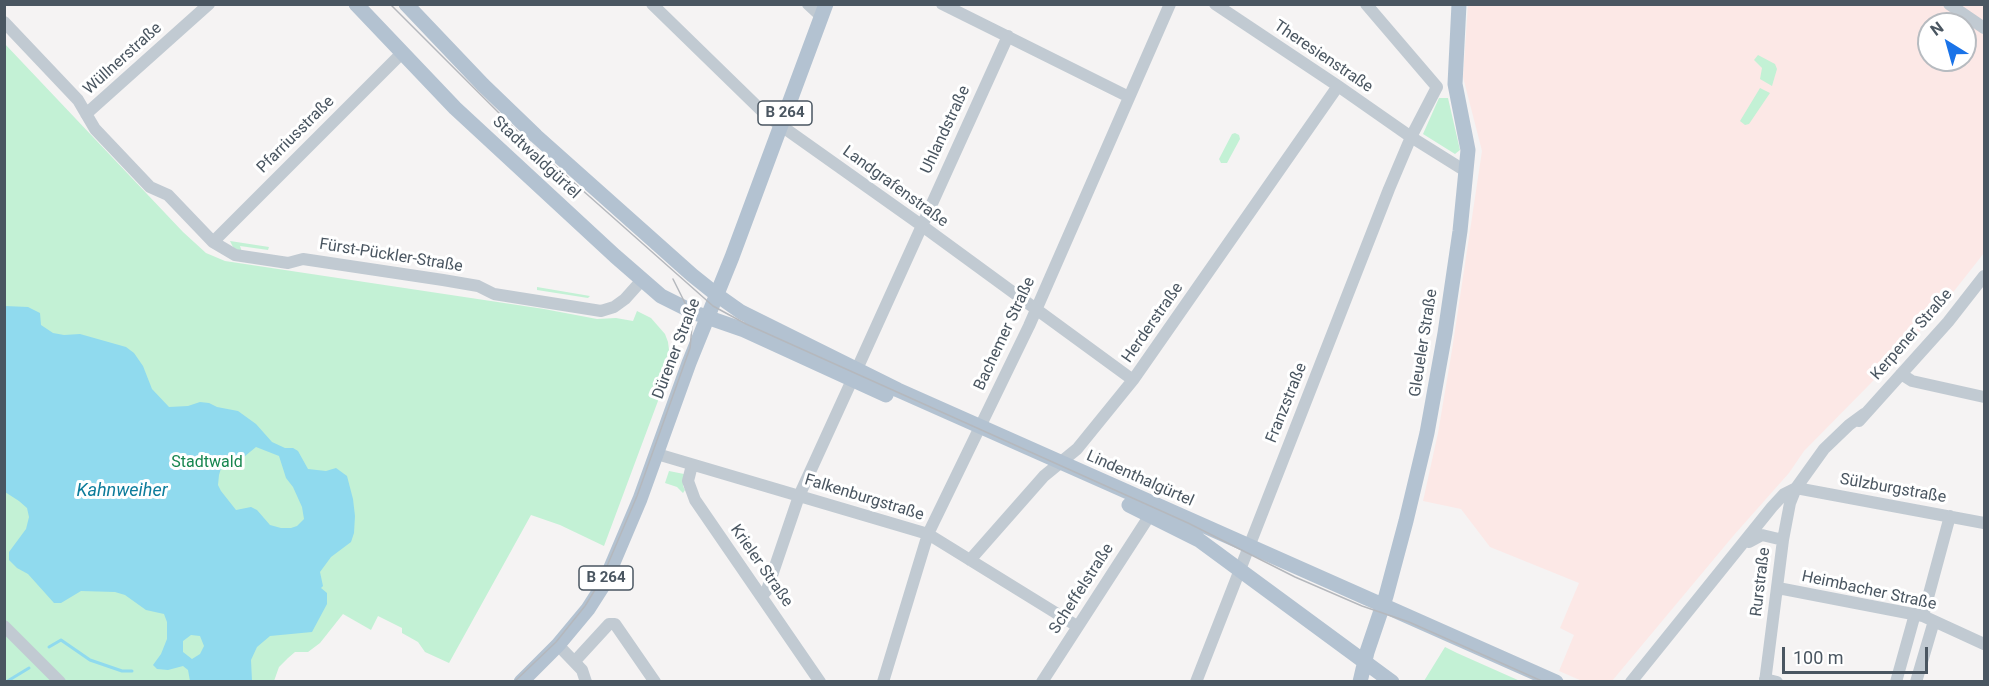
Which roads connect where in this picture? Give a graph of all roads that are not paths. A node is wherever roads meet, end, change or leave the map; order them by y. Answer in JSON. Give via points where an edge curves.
{"nodes":[{"id":1,"x":209,"y":4,"type":"edge"},
{"id":2,"x":356,"y":4,"type":"edge"},
{"id":3,"x":406,"y":4,"type":"edge"},
{"id":4,"x":652,"y":4,"type":"edge"},
{"id":5,"x":808,"y":4,"type":"edge"},
{"id":6,"x":942,"y":4,"type":"edge"},
{"id":7,"x":1170,"y":4,"type":"edge"},
{"id":8,"x":1215,"y":4,"type":"edge"},
{"id":9,"x":1366,"y":4,"type":"edge"},
{"id":10,"x":1459,"y":4,"type":"edge"},
{"id":11,"x":1949,"y":4,"type":"edge"},
{"id":12,"x":823,"y":10,"type":"edge"},
{"id":13,"x":4,"y":22,"type":"edge"},
{"id":14,"x":1984,"y":28,"type":"edge"},
{"id":15,"x":1008,"y":36,"type":"junction"},
{"id":16,"x":402,"y":53,"type":"junction"},
{"id":17,"x":1455,"y":84,"type":"junction"},
{"id":18,"x":1338,"y":86,"type":"junction"},
{"id":19,"x":1437,"y":87,"type":"junction"},
{"id":20,"x":1129,"y":97,"type":"junction"},
{"id":21,"x":86,"y":114,"type":"junction"},
{"id":22,"x":780,"y":125,"type":"junction"},
{"id":23,"x":1411,"y":137,"type":"junction"},
{"id":24,"x":1467,"y":172,"type":"junction"},
{"id":25,"x":921,"y":225,"type":"junction"},
{"id":26,"x":213,"y":242,"type":"junction"},
{"id":27,"x":1984,"y":276,"type":"edge"},
{"id":28,"x":642,"y":279,"type":"junction"},
{"id":29,"x":717,"y":295,"type":"junction"},
{"id":30,"x":1035,"y":309,"type":"junction"},
{"id":31,"x":708,"y":317,"type":"junction"},
{"id":32,"x":855,"y":374,"type":"junction"},
{"id":33,"x":1901,"y":374,"type":"junction"},
{"id":34,"x":1133,"y":380,"type":"junction"},
{"id":35,"x":1984,"y":397,"type":"edge"},
{"id":36,"x":977,"y":431,"type":"junction"},
{"id":37,"x":657,"y":454,"type":"junction"},
{"id":38,"x":692,"y":465,"type":"junction"},
{"id":39,"x":1056,"y":467,"type":"junction"},
{"id":40,"x":1796,"y":488,"type":"junction"},
{"id":41,"x":799,"y":496,"type":"junction"},
{"id":42,"x":1150,"y":515,"type":"junction"},
{"id":43,"x":1950,"y":516,"type":"junction"},
{"id":44,"x":1984,"y":523,"type":"edge"},
{"id":45,"x":928,"y":534,"type":"junction"},
{"id":46,"x":1783,"y":540,"type":"junction"},
{"id":47,"x":1249,"y":546,"type":"junction"},
{"id":48,"x":1741,"y":548,"type":"junction"},
{"id":49,"x":970,"y":560,"type":"junction"},
{"id":50,"x":1240,"y":570,"type":"junction"},
{"id":51,"x":1778,"y":588,"type":"junction"},
{"id":52,"x":762,"y":596,"type":"junction"},
{"id":53,"x":1383,"y":604,"type":"junction"},
{"id":54,"x":1924,"y":617,"type":"junction"},
{"id":55,"x":4,"y":626,"type":"edge"},
{"id":56,"x":1077,"y":626,"type":"junction"},
{"id":57,"x":1984,"y":644,"type":"edge"},
{"id":58,"x":558,"y":645,"type":"junction"},
{"id":59,"x":575,"y":662,"type":"junction"},
{"id":60,"x":1365,"y":662,"type":"junction"},
{"id":61,"x":60,"y":681,"type":"edge"},
{"id":62,"x":520,"y":681,"type":"edge"},
{"id":63,"x":586,"y":681,"type":"edge"},
{"id":64,"x":655,"y":681,"type":"edge"},
{"id":65,"x":820,"y":681,"type":"edge"},
{"id":66,"x":883,"y":681,"type":"edge"},
{"id":67,"x":1042,"y":681,"type":"edge"},
{"id":68,"x":1196,"y":681,"type":"edge"},
{"id":69,"x":1360,"y":681,"type":"edge"},
{"id":70,"x":1392,"y":681,"type":"edge"},
{"id":71,"x":1556,"y":681,"type":"edge"},
{"id":72,"x":1631,"y":681,"type":"edge"},
{"id":73,"x":1769,"y":681,"type":"edge"},
{"id":74,"x":1896,"y":681,"type":"edge"},
{"id":75,"x":1916,"y":681,"type":"edge"}],
"edges":[{"from":1,"to":21,"type":"street","name":"Wüllnerstraße"},
{"from":2,"to":16,"type":"main road","name":"Stadtwaldgürtel"},
{"from":3,"to":29,"type":"main road","name":"Stadtwaldgürtel","via":[[536,136]]},
{"from":4,"to":22,"type":"street","name":"Landgrafenstraße"},
{"from":5,"to":12,"type":"street"},
{"from":6,"to":15,"type":"street"},
{"from":7,"to":20,"type":"street","name":"Bachemer Straße"},
{"from":8,"to":18,"type":"street","name":"Theresienstraße"},
{"from":9,"to":19,"type":"street"},
{"from":10,"to":17,"type":"main road","name":"Gleueler Straße"},
{"from":11,"to":14,"type":"street"},
{"from":12,"to":22,"type":"main road","name":"Dürener Straße","number":"B 264"},
{"from":13,"to":21,"type":"street","name":"Fürst-Pückler-Straße","via":[[78,100]]},
{"from":15,"to":20,"type":"street"},
{"from":15,"to":25,"type":"street","name":"Uhlandstraße"},
{"from":16,"to":26,"type":"street","name":"Pfarriusstraße"},
{"from":16,"to":28,"type":"main road","name":"Stadtwaldgürtel","via":[[455,108]]},
{"from":17,"to":19,"type":"street"},
{"from":17,"to":24,"type":"main road","name":"Gleueler Straße","via":[[1468,150]]},
{"from":18,"to":23,"type":"street","name":"Theresienstraße"},
{"from":18,"to":34,"type":"street","name":"Herderstraße"},
{"from":19,"to":23,"type":"street","name":"Franzstraße"},
{"from":20,"to":30,"type":"street","name":"Bachemer Straße"},
{"from":21,"to":26,"type":"street","name":"Fürst-Pückler-Straße","via":[[95,129],[150,187],[168,195]]},
{"from":22,"to":25,"type":"street","name":"Landgrafenstraße"},
{"from":22,"to":29,"type":"main road","name":"Dürener Straße","number":"B 264"},
{"from":23,"to":24,"type":"street","name":"Theresienstraße"},
{"from":23,"to":47,"type":"street","name":"Franzstraße"},
{"from":24,"to":53,"type":"main road","name":"Gleueler Straße","via":[[1427,433]]},
{"from":25,"to":30,"type":"street","name":"Landgrafenstraße"},
{"from":25,"to":32,"type":"street","name":"Uhlandstraße"},
{"from":26,"to":28,"type":"street","name":"Fürst-Pückler-Straße","via":[[235,255],[288,263],[303,259],[396,273],[601,311],[625,299]]},
{"from":27,"to":33,"type":"street","name":"Kerpener Straße"},
{"from":28,"to":31,"type":"main road","name":"Stadtwaldgürtel","via":[[666,299]]},
{"from":29,"to":31,"type":"main road","name":"Dürener Straße","number":"B 264"},
{"from":29,"to":32,"type":"main road","name":"Lindenthalgürtel"},
{"from":30,"to":34,"type":"street","name":"Landgrafenstraße"},
{"from":30,"to":36,"type":"street","name":"Bachemer Straße"},
{"from":31,"to":32,"type":"main road","name":"Lindenthalgürtel"},
{"from":31,"to":37,"type":"main road","name":"Dürener Straße","number":"B 264"},
{"from":32,"to":36,"type":"main road","name":"Lindenthalgürtel","via":[[898,390]]},
{"from":32,"to":41,"type":"street","name":"Uhlandstraße"},
{"from":33,"to":35,"type":"street","via":[[1912,381]]},
{"from":33,"to":40,"type":"street","name":"Kerpener Straße","via":[[1828,445]]},
{"from":34,"to":39,"type":"street","name":"Herderstraße","via":[[1077,449]]},
{"from":36,"to":39,"type":"main road","name":"Lindenthalgürtel"},
{"from":36,"to":45,"type":"street","name":"Bachemer Straße"},
{"from":37,"to":38,"type":"street","name":"Falkenburgstraße"},
{"from":37,"to":58,"type":"main road","name":"Dürener Straße","number":"B 264","via":[[604,584]]},
{"from":38,"to":41,"type":"street","name":"Falkenburgstraße"},
{"from":38,"to":52,"type":"street","name":"Krieler Straße","via":[[688,481],[695,500]]},
{"from":39,"to":42,"type":"main road","name":"Lindenthalgürtel"},
{"from":39,"to":47,"type":"main road","name":"Lindenthalgürtel"},
{"from":39,"to":49,"type":"street","name":"Herderstraße"},
{"from":40,"to":43,"type":"street","name":"Sülzburgstraße"},
{"from":40,"to":46,"type":"street","name":"Rurstraße"},
{"from":40,"to":48,"type":"street","name":"Kerpener Straße","via":[[1784,494]]},
{"from":41,"to":45,"type":"street","name":"Falkenburgstraße"},
{"from":41,"to":52,"type":"street","name":"Uhlandstraße"},
{"from":42,"to":50,"type":"main road","name":"Lindenthalgürtel","via":[[1199,540]]},
{"from":42,"to":56,"type":"street","name":"Scheffelstraße"},
{"from":43,"to":44,"type":"street","name":"Sülzburgstraße"},
{"from":43,"to":54,"type":"street"},
{"from":45,"to":49,"type":"street","name":"Falkenburgstraße"},
{"from":45,"to":66,"type":"street","name":"Bachemer Straße"},
{"from":46,"to":48,"type":"street","name":"Kerpener Straße","via":[[1762,535]]},
{"from":46,"to":51,"type":"street","name":"Rurstraße"},
{"from":47,"to":50,"type":"street","name":"Franzstraße"},
{"from":47,"to":53,"type":"main road","name":"Lindenthalgürtel"},
{"from":48,"to":72,"type":"street","name":"Kerpener Straße"},
{"from":49,"to":56,"type":"street","name":"Falkenburgstraße"},
{"from":50,"to":60,"type":"main road","name":"Lindenthalgürtel"},
{"from":50,"to":68,"type":"street","name":"Franzstraße"},
{"from":51,"to":54,"type":"street","name":"Heimbacher Straße"},
{"from":51,"to":73,"type":"street","name":"Rurstraße"},
{"from":52,"to":65,"type":"street","name":"Krieler Straße"},
{"from":53,"to":60,"type":"main road","name":"Gleueler Straße"},
{"from":53,"to":71,"type":"main road","name":"Lindenthalgürtel"},
{"from":54,"to":57,"type":"street","name":"Heimbacher Straße"},
{"from":54,"to":74,"type":"street"},
{"from":54,"to":75,"type":"street"},
{"from":55,"to":61,"type":"street"},
{"from":56,"to":67,"type":"street","name":"Scheffelstraße"},
{"from":58,"to":59,"type":"street"},
{"from":58,"to":62,"type":"main road","name":"Dürener Straße","number":"B 264"},
{"from":59,"to":63,"type":"street"},
{"from":59,"to":64,"type":"street","via":[[609,624],[615,624]]},
{"from":60,"to":69,"type":"main road","name":"Gleueler Straße"},
{"from":60,"to":70,"type":"main road","name":"Lindenthalgürtel"}]}
